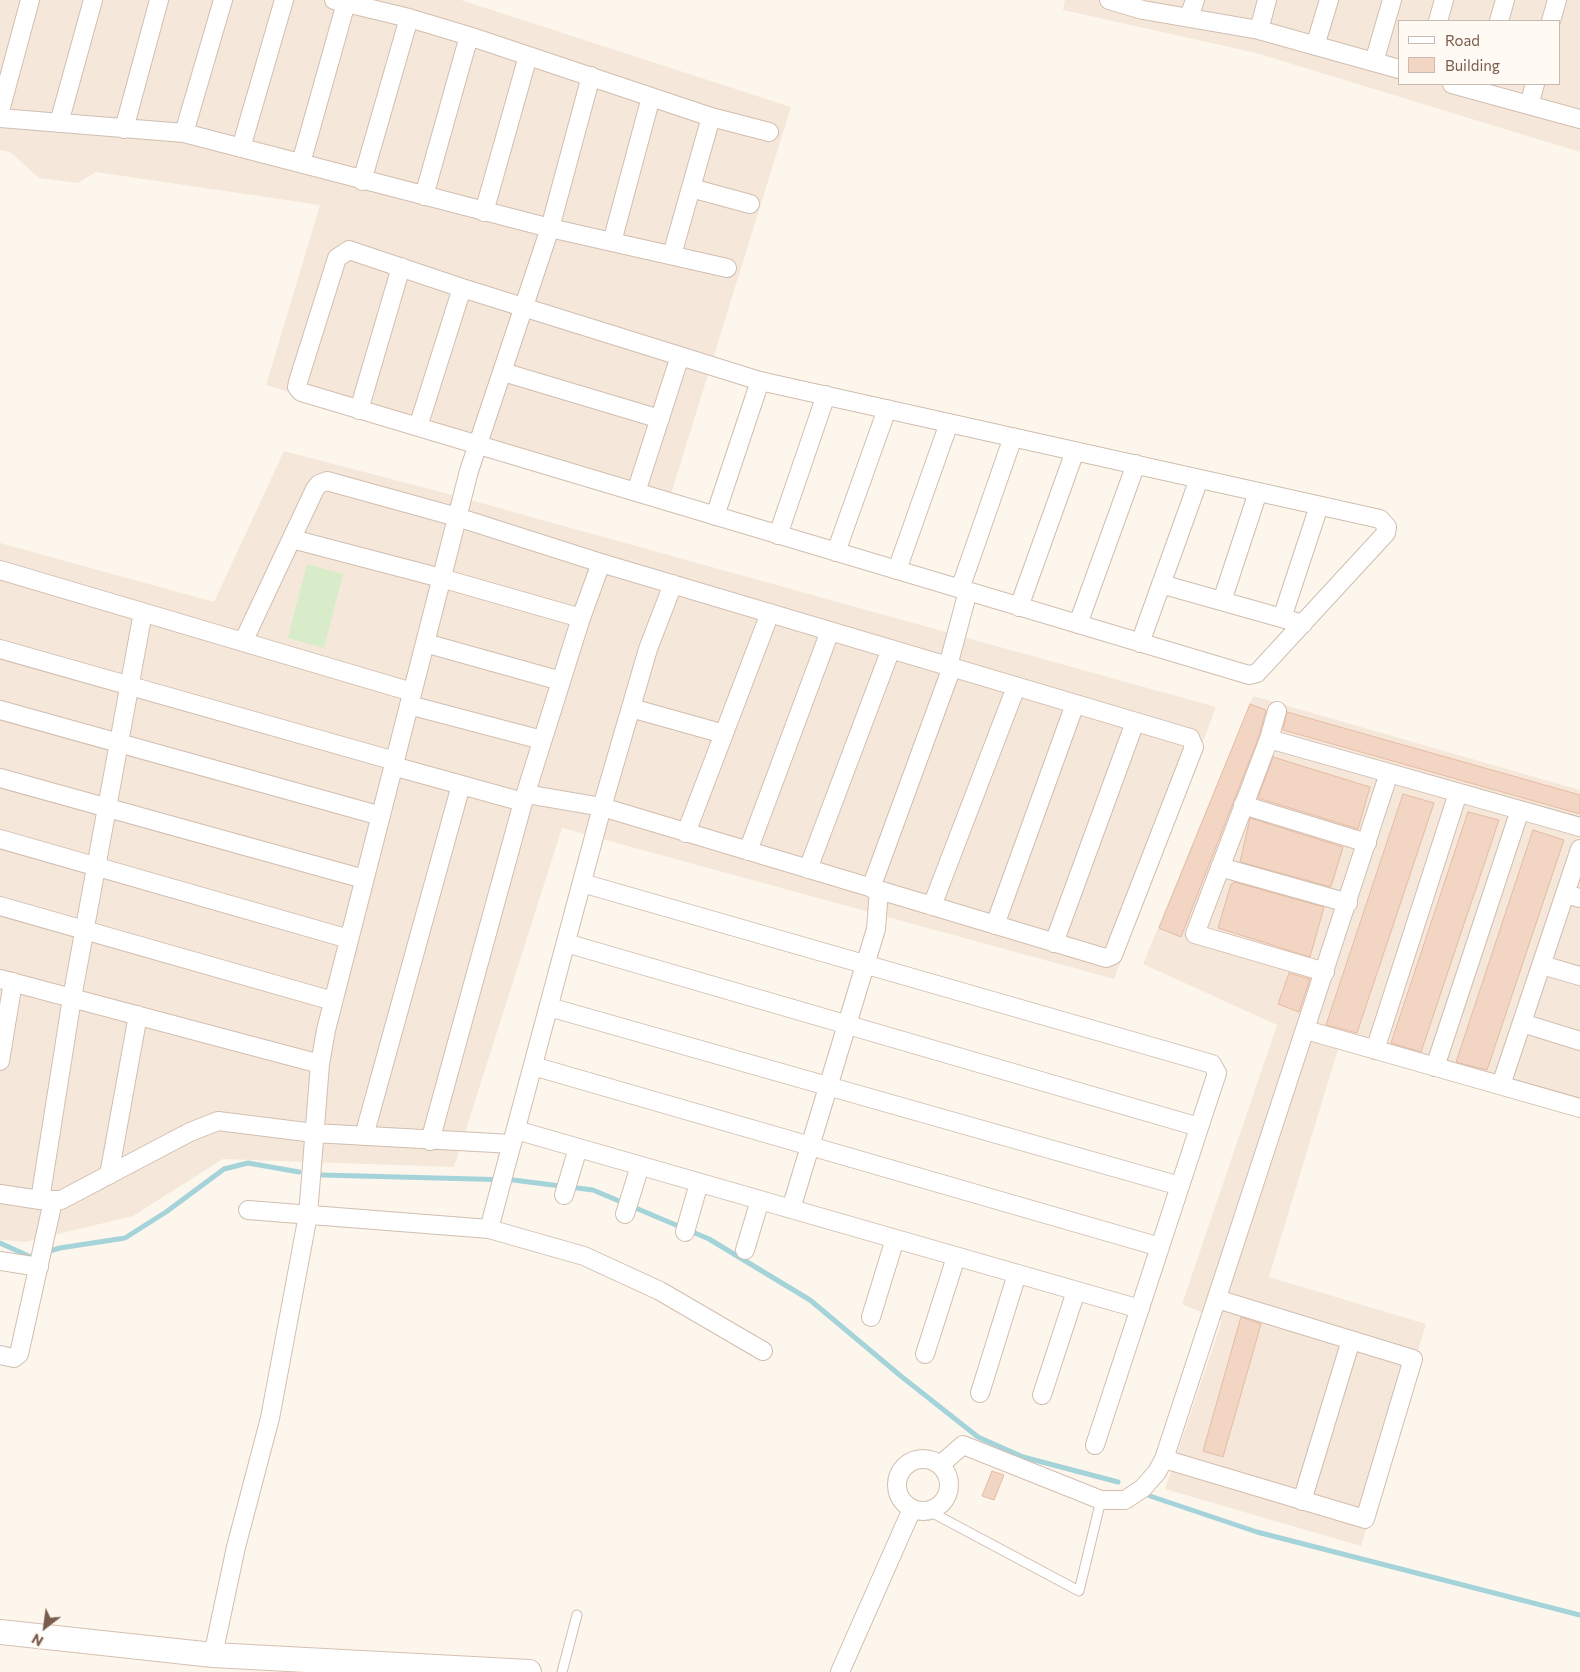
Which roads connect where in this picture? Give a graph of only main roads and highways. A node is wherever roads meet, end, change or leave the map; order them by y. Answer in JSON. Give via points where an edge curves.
{"nodes":[{"id":1,"x":0,"y":1632,"type":"edge"},
{"id":2,"x":529,"y":1672,"type":"edge"}],
"edges":[{"from":1,"to":2,"type":"main road","via":[[213,1655]]}]}
